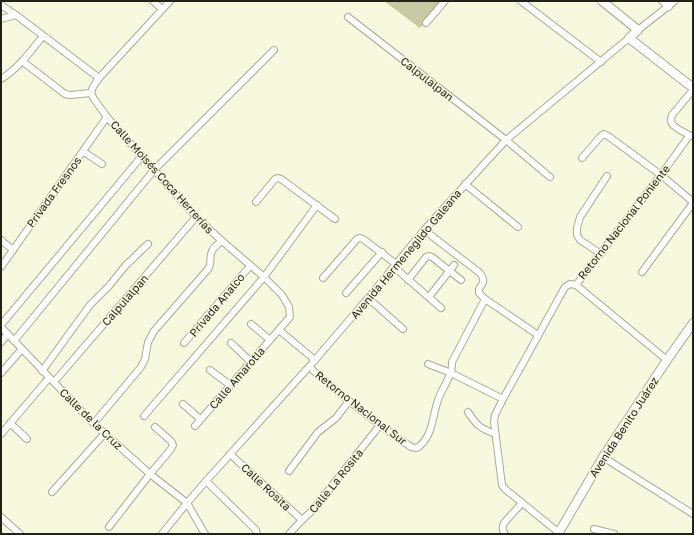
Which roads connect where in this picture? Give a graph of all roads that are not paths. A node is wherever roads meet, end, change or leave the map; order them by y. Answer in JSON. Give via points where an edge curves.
{"nodes":[{"id":1,"x":153,"y":1,"type":"edge"},
{"id":2,"x":170,"y":1,"type":"edge"},
{"id":3,"x":445,"y":1,"type":"edge"},
{"id":4,"x":521,"y":1,"type":"edge"},
{"id":5,"x":602,"y":1,"type":"edge"},
{"id":6,"x":662,"y":1,"type":"edge"},
{"id":7,"x":676,"y":1,"type":"edge"},
{"id":8,"x":1,"y":5,"type":"edge"},
{"id":9,"x":668,"y":7,"type":"junction"},
{"id":10,"x":162,"y":9,"type":"junction"},
{"id":11,"x":16,"y":15,"type":"junction"},
{"id":12,"x":348,"y":18,"type":"dead end"},
{"id":13,"x":1,"y":19,"type":"edge"},
{"id":14,"x":426,"y":23,"type":"dead end"},
{"id":15,"x":638,"y":30,"type":"junction"},
{"id":16,"x":43,"y":36,"type":"junction"},
{"id":17,"x":629,"y":38,"type":"junction"},
{"id":18,"x":274,"y":50,"type":"dead end"},
{"id":19,"x":22,"y":61,"type":"junction"},
{"id":20,"x":601,"y":62,"type":"junction"},
{"id":21,"x":99,"y":78,"type":"junction"},
{"id":22,"x":1,"y":79,"type":"edge"},
{"id":23,"x":693,"y":87,"type":"edge"},
{"id":24,"x":693,"y":90,"type":"edge"},
{"id":25,"x":91,"y":93,"type":"junction"},
{"id":26,"x":108,"y":117,"type":"junction"},
{"id":27,"x":691,"y":136,"type":"edge"},
{"id":28,"x":506,"y":140,"type":"junction"},
{"id":29,"x":84,"y":152,"type":"junction"},
{"id":30,"x":142,"y":156,"type":"junction"},
{"id":31,"x":582,"y":158,"type":"dead end"},
{"id":32,"x":102,"y":164,"type":"dead end"},
{"id":33,"x":154,"y":170,"type":"junction"},
{"id":34,"x":661,"y":175,"type":"junction"},
{"id":35,"x":607,"y":176,"type":"dead end"},
{"id":36,"x":550,"y":177,"type":"dead end"},
{"id":37,"x":465,"y":184,"type":"junction"},
{"id":38,"x":256,"y":202,"type":"dead end"},
{"id":39,"x":693,"y":202,"type":"edge"},
{"id":40,"x":317,"y":205,"type":"junction"},
{"id":41,"x":196,"y":217,"type":"junction"},
{"id":42,"x":335,"y":219,"type":"dead end"},
{"id":43,"x":518,"y":226,"type":"dead end"},
{"id":44,"x":424,"y":230,"type":"junction"},
{"id":45,"x":1,"y":240,"type":"edge"},
{"id":46,"x":222,"y":242,"type":"junction"},
{"id":47,"x":148,"y":244,"type":"dead end"},
{"id":48,"x":13,"y":250,"type":"junction"},
{"id":49,"x":382,"y":252,"type":"junction"},
{"id":50,"x":601,"y":254,"type":"junction"},
{"id":51,"x":395,"y":265,"type":"junction"},
{"id":52,"x":250,"y":266,"type":"junction"},
{"id":53,"x":1,"y":267,"type":"edge"},
{"id":54,"x":452,"y":268,"type":"junction"},
{"id":55,"x":642,"y":272,"type":"dead end"},
{"id":56,"x":264,"y":276,"type":"junction"},
{"id":57,"x":323,"y":278,"type":"dead end"},
{"id":58,"x":408,"y":280,"type":"junction"},
{"id":59,"x":461,"y":280,"type":"dead end"},
{"id":60,"x":576,"y":285,"type":"junction"},
{"id":61,"x":346,"y":294,"type":"dead end"},
{"id":62,"x":429,"y":297,"type":"junction"},
{"id":63,"x":368,"y":298,"type":"junction"},
{"id":64,"x":485,"y":299,"type":"junction"},
{"id":65,"x":442,"y":308,"type":"dead end"},
{"id":66,"x":693,"y":323,"type":"edge"},
{"id":67,"x":251,"y":324,"type":"dead end"},
{"id":68,"x":1,"y":326,"type":"edge"},
{"id":69,"x":403,"y":329,"type":"dead end"},
{"id":70,"x":279,"y":330,"type":"junction"},
{"id":71,"x":8,"y":334,"type":"junction"},
{"id":72,"x":538,"y":335,"type":"junction"},
{"id":73,"x":270,"y":340,"type":"junction"},
{"id":74,"x":14,"y":341,"type":"junction"},
{"id":75,"x":1,"y":342,"type":"edge"},
{"id":76,"x":184,"y":343,"type":"dead end"},
{"id":77,"x":231,"y":343,"type":"dead end"},
{"id":78,"x":22,"y":349,"type":"junction"},
{"id":79,"x":315,"y":360,"type":"junction"},
{"id":80,"x":667,"y":360,"type":"junction"},
{"id":81,"x":251,"y":362,"type":"junction"},
{"id":82,"x":428,"y":364,"type":"dead end"},
{"id":83,"x":309,"y":367,"type":"junction"},
{"id":84,"x":210,"y":370,"type":"dead end"},
{"id":85,"x":42,"y":371,"type":"junction"},
{"id":86,"x":1,"y":373,"type":"edge"},
{"id":87,"x":451,"y":373,"type":"junction"},
{"id":88,"x":51,"y":380,"type":"junction"},
{"id":89,"x":230,"y":385,"type":"junction"},
{"id":90,"x":503,"y":400,"type":"junction"},
{"id":91,"x":349,"y":401,"type":"junction"},
{"id":92,"x":183,"y":404,"type":"dead end"},
{"id":93,"x":468,"y":412,"type":"dead end"},
{"id":94,"x":144,"y":416,"type":"dead end"},
{"id":95,"x":200,"y":419,"type":"junction"},
{"id":96,"x":10,"y":423,"type":"junction"},
{"id":97,"x":94,"y":423,"type":"junction"},
{"id":98,"x":380,"y":425,"type":"junction"},
{"id":99,"x":194,"y":426,"type":"dead end"},
{"id":100,"x":155,"y":427,"type":"dead end"},
{"id":101,"x":1,"y":434,"type":"edge"},
{"id":102,"x":105,"y":434,"type":"junction"},
{"id":103,"x":495,"y":434,"type":"junction"},
{"id":104,"x":27,"y":439,"type":"dead end"},
{"id":105,"x":230,"y":454,"type":"junction"},
{"id":106,"x":603,"y":457,"type":"junction"},
{"id":107,"x":289,"y":471,"type":"dead end"},
{"id":108,"x":150,"y":474,"type":"junction"},
{"id":109,"x":206,"y":481,"type":"junction"},
{"id":110,"x":52,"y":492,"type":"dead end"},
{"id":111,"x":187,"y":503,"type":"junction"},
{"id":112,"x":522,"y":503,"type":"junction"},
{"id":113,"x":693,"y":514,"type":"edge"},
{"id":114,"x":1,"y":517,"type":"edge"},
{"id":115,"x":302,"y":520,"type":"junction"},
{"id":116,"x":109,"y":527,"type":"dead end"},
{"id":117,"x":594,"y":529,"type":"dead end"},
{"id":118,"x":558,"y":533,"type":"edge"},
{"id":119,"x":20,"y":534,"type":"edge"},
{"id":120,"x":162,"y":534,"type":"edge"},
{"id":121,"x":205,"y":534,"type":"edge"},
{"id":122,"x":257,"y":534,"type":"edge"},
{"id":123,"x":289,"y":534,"type":"edge"},
{"id":124,"x":506,"y":534,"type":"edge"},
{"id":125,"x":614,"y":534,"type":"edge"}],
"edges":[{"from":1,"to":10,"type":"street"},
{"from":2,"to":10,"type":"street"},
{"from":3,"to":14,"type":"street"},
{"from":4,"to":20,"type":"street"},
{"from":5,"to":15,"type":"main road"},
{"from":6,"to":9,"type":"street"},
{"from":7,"to":9,"type":"street","name":"Avenida Hermenegildo Galeana"},
{"from":8,"to":11,"type":"street"},
{"from":9,"to":15,"type":"street","name":"Avenida Hermenegildo Galeana"},
{"from":10,"to":21,"type":"street"},
{"from":11,"to":13,"type":"street"},
{"from":11,"to":16,"type":"street"},
{"from":12,"to":28,"type":"street","name":"Calpulalpan"},
{"from":15,"to":17,"type":"main road","name":"Avenida Hermenegildo Galeana"},
{"from":16,"to":19,"type":"street"},
{"from":16,"to":21,"type":"street"},
{"from":17,"to":20,"type":"street","name":"Avenida Hermenegildo Galeana"},
{"from":17,"to":23,"type":"main road"},
{"from":18,"to":33,"type":"street"},
{"from":19,"to":22,"type":"street"},
{"from":19,"to":25,"type":"street","via":[[65,94],[70,96]]},
{"from":20,"to":28,"type":"street","name":"Avenida Hermenegildo Galeana"},
{"from":21,"to":25,"type":"street"},
{"from":24,"to":27,"type":"street","name":"Retorno Nacional Poniente","via":[[670,120]]},
{"from":25,"to":26,"type":"street","name":"Calle Moisés Coca Herrerías"},
{"from":26,"to":29,"type":"street","name":"Privada Fresnos"},
{"from":26,"to":30,"type":"street","name":"Calle Moisés Coca Herrerías"},
{"from":27,"to":34,"type":"street","name":"Retorno Nacional Poniente"},
{"from":28,"to":36,"type":"street","name":"Calpulalpan"},
{"from":28,"to":37,"type":"street","name":"Avenida Hermenegildo Galeana"},
{"from":29,"to":32,"type":"street"},
{"from":29,"to":48,"type":"street","name":"Privada Fresnos"},
{"from":30,"to":33,"type":"street","name":"Calle Moisés Coca Herrerías"},
{"from":30,"to":68,"type":"street"},
{"from":31,"to":34,"type":"street","via":[[604,134]]},
{"from":33,"to":41,"type":"street","name":"Calle Moisés Coca Herrerías"},
{"from":33,"to":74,"type":"street"},
{"from":34,"to":39,"type":"street"},
{"from":34,"to":50,"type":"street","name":"Retorno Nacional Poniente"},
{"from":35,"to":50,"type":"street","via":[[580,217],[577,228],[580,240]]},
{"from":37,"to":43,"type":"street"},
{"from":37,"to":44,"type":"street","name":"Avenida Hermenegildo Galeana"},
{"from":38,"to":40,"type":"street","via":[[278,178]]},
{"from":39,"to":55,"type":"street"},
{"from":40,"to":42,"type":"street"},
{"from":40,"to":56,"type":"street"},
{"from":41,"to":46,"type":"street","name":"Calle Moisés Coca Herrerías"},
{"from":41,"to":88,"type":"street","name":"Calpulalpan"},
{"from":44,"to":51,"type":"street","name":"Avenida Hermenegildo Galeana"},
{"from":44,"to":64,"type":"street","via":[[480,273],[483,283],[479,293]]},
{"from":45,"to":48,"type":"street"},
{"from":46,"to":52,"type":"street","name":"Calle Moisés Coca Herrerías"},
{"from":46,"to":97,"type":"street","via":[[213,249],[208,268],[154,331],[141,367]]},
{"from":47,"to":85,"type":"street","via":[[90,305]]},
{"from":48,"to":53,"type":"street","name":"Privada Fresnos"},
{"from":49,"to":51,"type":"street"},
{"from":49,"to":57,"type":"street","via":[[363,239],[357,239]]},
{"from":49,"to":61,"type":"street"},
{"from":50,"to":60,"type":"street","name":"Retorno Nacional Poniente"},
{"from":51,"to":58,"type":"street"},
{"from":51,"to":63,"type":"street","name":"Avenida Hermenegildo Galeana"},
{"from":52,"to":56,"type":"street","name":"Calle Moisés Coca Herrerías"},
{"from":52,"to":76,"type":"street","name":"Privada Analco"},
{"from":54,"to":58,"type":"street","via":[[429,256]]},
{"from":54,"to":59,"type":"street"},
{"from":54,"to":62,"type":"street"},
{"from":56,"to":70,"type":"street","name":"Calle Moisés Coca Herrerías","via":[[282,295],[289,307],[290,317]]},
{"from":56,"to":94,"type":"street"},
{"from":58,"to":62,"type":"street"},
{"from":60,"to":72,"type":"street","name":"Retorno Nacional Poniente","via":[[570,284],[565,287]]},
{"from":60,"to":80,"type":"street"},
{"from":62,"to":65,"type":"street"},
{"from":63,"to":69,"type":"street"},
{"from":63,"to":79,"type":"street","name":"Avenida Hermenegildo Galeana"},
{"from":64,"to":72,"type":"street"},
{"from":64,"to":87,"type":"street","name":"Retorno Nacional Sur","via":[[456,352]]},
{"from":66,"to":80,"type":"main road","name":"Avenida Benito Juárez"},
{"from":67,"to":73,"type":"street"},
{"from":68,"to":71,"type":"street","name":"Calle de la Cruz"},
{"from":70,"to":73,"type":"street","name":"Calle Amarotla"},
{"from":70,"to":79,"type":"street"},
{"from":71,"to":74,"type":"street","name":"Calle de la Cruz"},
{"from":71,"to":75,"type":"street"},
{"from":72,"to":90,"type":"street","name":"Retorno Nacional Poniente"},
{"from":73,"to":81,"type":"street","name":"Calle Amarotla"},
{"from":74,"to":78,"type":"street","name":"Calle de la Cruz"},
{"from":77,"to":81,"type":"street"},
{"from":78,"to":85,"type":"street","name":"Calle de la Cruz"},
{"from":78,"to":86,"type":"street"},
{"from":79,"to":83,"type":"street","name":"Avenida Hermenegildo Galeana"},
{"from":80,"to":106,"type":"main road","name":"Avenida Benito Juárez"},
{"from":81,"to":89,"type":"street","name":"Calle Amarotla"},
{"from":82,"to":87,"type":"street"},
{"from":83,"to":91,"type":"street","name":"Retorno Nacional Sur"},
{"from":83,"to":105,"type":"street","name":"Avenida Hermenegildo Galeana"},
{"from":84,"to":89,"type":"street"},
{"from":85,"to":88,"type":"street","name":"Calle de la Cruz"},
{"from":87,"to":90,"type":"street"},
{"from":87,"to":98,"type":"street","name":"Retorno Nacional Sur","via":[[438,399],[433,424],[417,448],[411,447]]},
{"from":88,"to":96,"type":"street","name":"Calpulalpan"},
{"from":88,"to":97,"type":"street","name":"Calle de la Cruz"},
{"from":89,"to":95,"type":"street","name":"Calle Amarotla"},
{"from":90,"to":103,"type":"street","name":"Retorno Nacional Poniente","via":[[495,415]]},
{"from":91,"to":98,"type":"street","name":"Retorno Nacional Sur"},
{"from":91,"to":107,"type":"street","via":[[336,418],[318,432]]},
{"from":92,"to":95,"type":"street"},
{"from":93,"to":103,"type":"street","via":[[481,428]]},
{"from":95,"to":99,"type":"street","name":"Calle Amarotla"},
{"from":96,"to":101,"type":"street","name":"Calpulalpan"},
{"from":96,"to":104,"type":"street"},
{"from":97,"to":102,"type":"street","name":"Calle de la Cruz"},
{"from":98,"to":115,"type":"street","name":"Calle La Rosita","via":[[312,511]]},
{"from":100,"to":108,"type":"street","via":[[173,445]]},
{"from":102,"to":108,"type":"street","name":"Calle de la Cruz"},
{"from":102,"to":110,"type":"street"},
{"from":103,"to":112,"type":"street","name":"Retorno Nacional Poniente","via":[[502,485]]},
{"from":105,"to":109,"type":"street","name":"Avenida Hermenegildo Galeana"},
{"from":105,"to":115,"type":"street","name":"Calle Rosita"},
{"from":106,"to":113,"type":"street"},
{"from":106,"to":118,"type":"main road","name":"Avenida Benito Juárez"},
{"from":108,"to":111,"type":"street","name":"Calle de la Cruz"},
{"from":108,"to":116,"type":"street"},
{"from":109,"to":111,"type":"street","name":"Avenida Hermenegildo Galeana"},
{"from":109,"to":122,"type":"street","via":[[256,530]]},
{"from":111,"to":120,"type":"street","name":"Avenida Hermenegildo Galeana"},
{"from":111,"to":121,"type":"street"},
{"from":112,"to":118,"type":"street","name":"Retorno Nacional Poniente"},
{"from":112,"to":124,"type":"street","via":[[502,527]]},
{"from":114,"to":119,"type":"street"},
{"from":115,"to":123,"type":"street","name":"Calle La Rosita"},
{"from":117,"to":125,"type":"street"}]}
